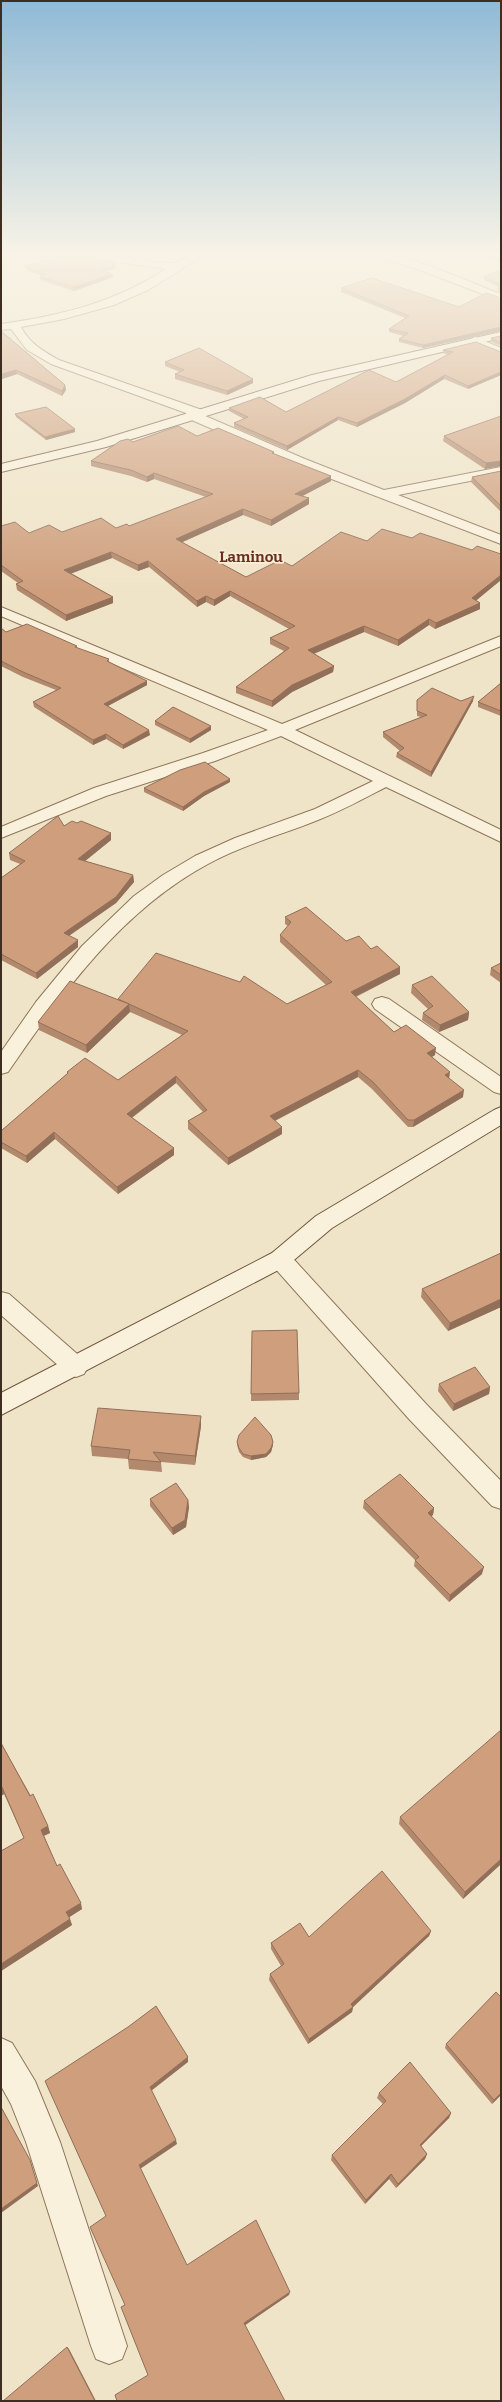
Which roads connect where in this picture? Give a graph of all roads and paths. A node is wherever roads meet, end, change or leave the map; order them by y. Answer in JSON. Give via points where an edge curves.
{"nodes":[{"id":1,"x":69,"y":367,"type":"edge"},
{"id":2,"x":362,"y":367,"type":"edge"},
{"id":3,"x":194,"y":414,"type":"junction"},
{"id":4,"x":1,"y":468,"type":"edge"},
{"id":5,"x":501,"y":471,"type":"edge"},
{"id":6,"x":383,"y":494,"type":"junction"},
{"id":7,"x":501,"y":540,"type":"edge"},
{"id":8,"x":1,"y":612,"type":"edge"},
{"id":9,"x":501,"y":641,"type":"edge"},
{"id":10,"x":282,"y":730,"type":"junction"},
{"id":11,"x":385,"y":781,"type":"junction"},
{"id":12,"x":1,"y":833,"type":"edge"},
{"id":13,"x":501,"y":837,"type":"edge"},
{"id":14,"x":382,"y":1004,"type":"dead end"},
{"id":15,"x":1,"y":1067,"type":"edge"},
{"id":16,"x":501,"y":1087,"type":"edge"},
{"id":17,"x":501,"y":1115,"type":"edge"},
{"id":18,"x":280,"y":1259,"type":"junction"},
{"id":19,"x":1,"y":1301,"type":"edge"},
{"id":20,"x":76,"y":1367,"type":"junction"},
{"id":21,"x":1,"y":1405,"type":"edge"},
{"id":22,"x":501,"y":1498,"type":"edge"},
{"id":23,"x":1,"y":2054,"type":"edge"},
{"id":24,"x":109,"y":2346,"type":"dead end"}],
"edges":[{"from":1,"to":3,"type":"street"},
{"from":2,"to":3,"type":"street"},
{"from":3,"to":4,"type":"street","via":[[101,444]]},
{"from":3,"to":6,"type":"street","via":[[300,462]]},
{"from":5,"to":6,"type":"street"},
{"from":6,"to":7,"type":"street"},
{"from":8,"to":10,"type":"street"},
{"from":9,"to":10,"type":"street"},
{"from":10,"to":11,"type":"street"},
{"from":10,"to":12,"type":"street","via":[[209,757],[100,792]]},
{"from":11,"to":13,"type":"street"},
{"from":11,"to":15,"type":"street","via":[[312,816],[202,860],[142,900],[88,950],[41,1008]]},
{"from":14,"to":16,"type":"street"},
{"from":17,"to":18,"type":"street","via":[[324,1222]]},
{"from":18,"to":20,"type":"street"},
{"from":18,"to":22,"type":"street","via":[[418,1412]]},
{"from":19,"to":20,"type":"street"},
{"from":20,"to":21,"type":"street"},
{"from":23,"to":24,"type":"street","via":[[23,2093],[43,2142]]}]}
